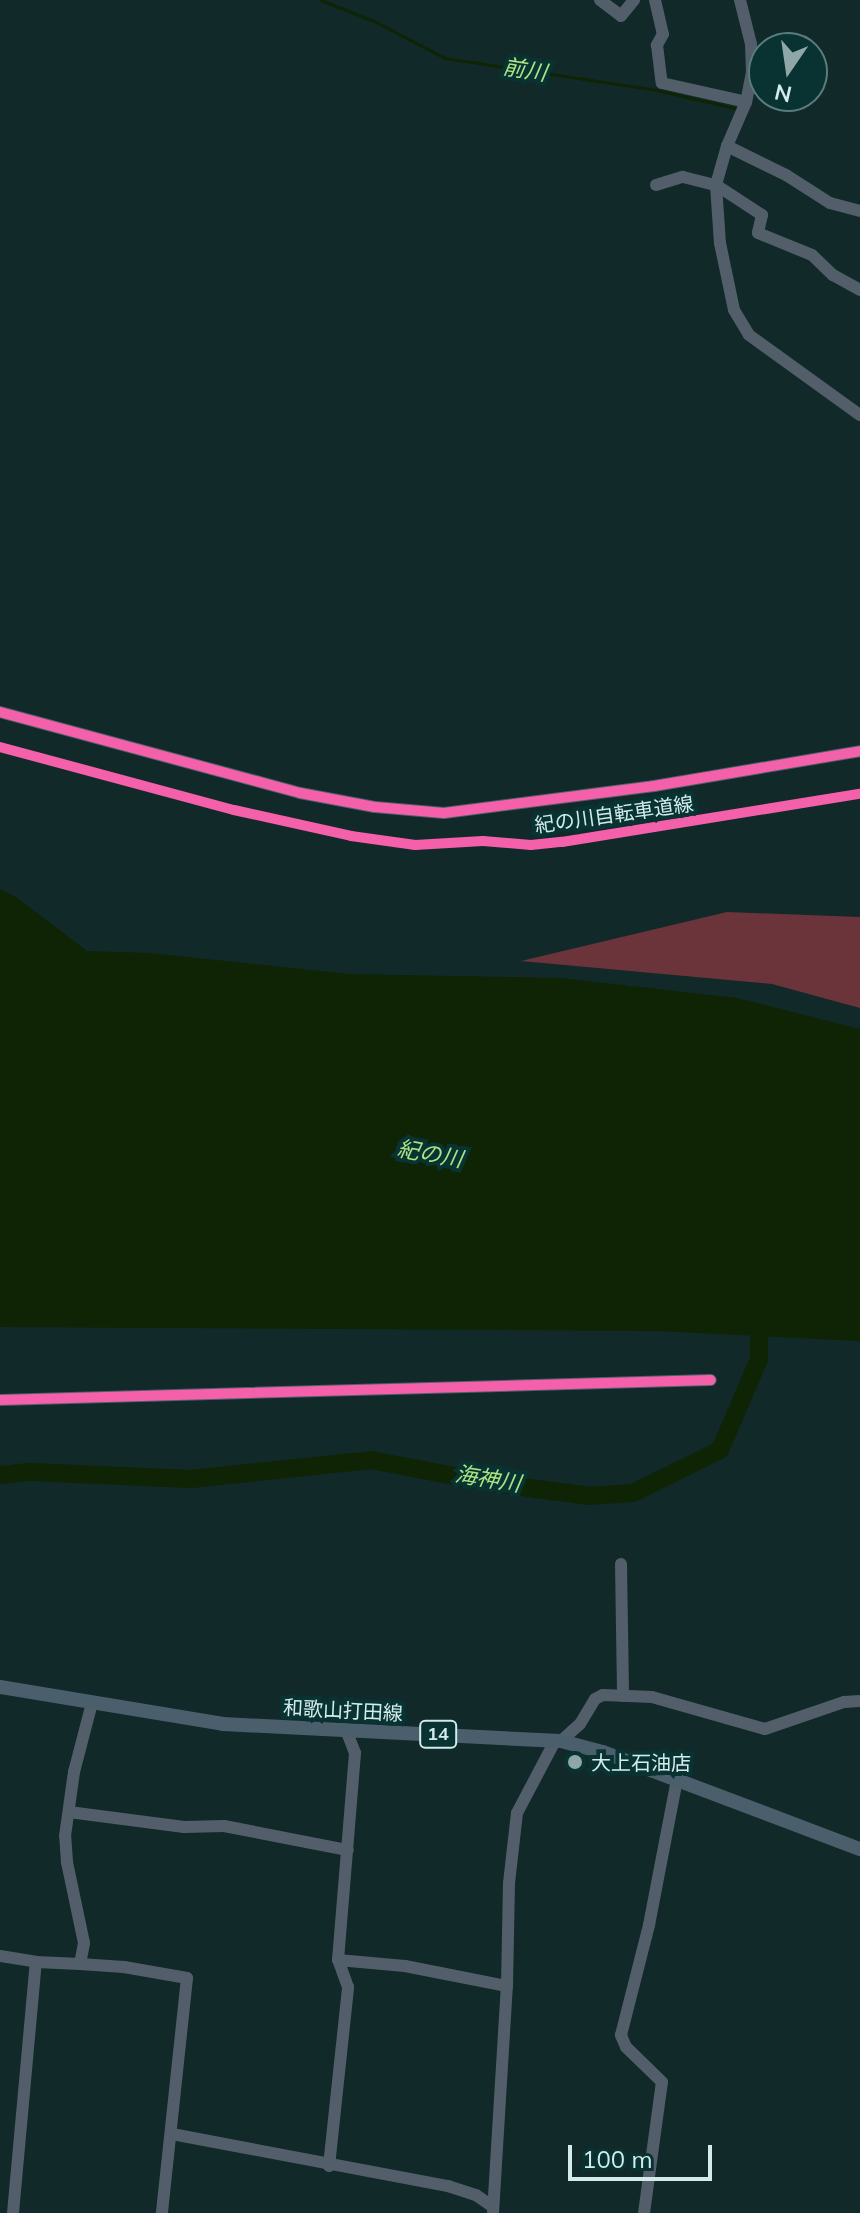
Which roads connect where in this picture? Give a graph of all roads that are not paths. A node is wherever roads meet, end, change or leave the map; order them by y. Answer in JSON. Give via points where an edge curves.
{"nodes":[{"id":1,"x":600,"y":0,"type":"edge"},
{"id":2,"x":634,"y":0,"type":"edge"},
{"id":3,"x":655,"y":0,"type":"edge"},
{"id":4,"x":740,"y":0,"type":"edge"},
{"id":5,"x":746,"y":102,"type":"junction"},
{"id":6,"x":727,"y":146,"type":"junction"},
{"id":7,"x":656,"y":185,"type":"dead end"},
{"id":8,"x":716,"y":185,"type":"junction"},
{"id":9,"x":860,"y":211,"type":"edge"},
{"id":10,"x":860,"y":290,"type":"edge"},
{"id":11,"x":860,"y":415,"type":"edge"},
{"id":12,"x":0,"y":712,"type":"edge"},
{"id":13,"x":860,"y":751,"type":"edge"},
{"id":14,"x":711,"y":1380,"type":"dead end"},
{"id":15,"x":0,"y":1400,"type":"edge"},
{"id":16,"x":621,"y":1564,"type":"dead end"},
{"id":17,"x":0,"y":1687,"type":"edge"},
{"id":18,"x":623,"y":1696,"type":"junction"},
{"id":19,"x":860,"y":1701,"type":"edge"},
{"id":20,"x":92,"y":1703,"type":"junction"},
{"id":21,"x":346,"y":1730,"type":"junction"},
{"id":22,"x":558,"y":1741,"type":"junction"},
{"id":23,"x":677,"y":1779,"type":"junction"},
{"id":24,"x":69,"y":1812,"type":"junction"},
{"id":25,"x":860,"y":1849,"type":"edge"},
{"id":26,"x":348,"y":1850,"type":"junction"},
{"id":27,"x":0,"y":1956,"type":"edge"},
{"id":28,"x":338,"y":1960,"type":"junction"},
{"id":29,"x":36,"y":1962,"type":"junction"},
{"id":30,"x":80,"y":1964,"type":"junction"},
{"id":31,"x":507,"y":1986,"type":"junction"},
{"id":32,"x":172,"y":2134,"type":"junction"},
{"id":33,"x":329,"y":2166,"type":"junction"},
{"id":34,"x":492,"y":2209,"type":"edge"},
{"id":35,"x":13,"y":2213,"type":"edge"},
{"id":36,"x":162,"y":2213,"type":"edge"},
{"id":37,"x":644,"y":2213,"type":"edge"}],
"edges":[{"from":1,"to":2,"type":"street","via":[[621,16]]},
{"from":3,"to":5,"type":"street","via":[[663,34],[657,45],[662,83]]},
{"from":4,"to":5,"type":"street","via":[[751,44]]},
{"from":5,"to":6,"type":"street"},
{"from":6,"to":8,"type":"street"},
{"from":6,"to":9,"type":"street","via":[[830,203]]},
{"from":7,"to":8,"type":"street","via":[[683,177]]},
{"from":8,"to":10,"type":"street","via":[[762,215],[758,233],[812,255]]},
{"from":8,"to":11,"type":"street","via":[[725,274],[734,310],[749,335]]},
{"from":12,"to":13,"type":"street","via":[[300,793],[444,813],[654,786]]},
{"from":14,"to":15,"type":"street"},
{"from":16,"to":18,"type":"street"},
{"from":17,"to":20,"type":"main road","name":"和歌山打田線","number":"14"},
{"from":18,"to":19,"type":"street","via":[[694,1706],[765,1729]]},
{"from":18,"to":22,"type":"street","via":[[595,1699],[580,1724]]},
{"from":20,"to":21,"type":"main road","name":"和歌山打田線","number":"14","via":[[223,1724]]},
{"from":20,"to":24,"type":"street"},
{"from":21,"to":22,"type":"main road","name":"和歌山打田線","number":"14"},
{"from":21,"to":26,"type":"street","via":[[355,1753]]},
{"from":22,"to":23,"type":"main road","name":"和歌山打田線","number":"14"},
{"from":22,"to":31,"type":"street","via":[[517,1813]]},
{"from":23,"to":25,"type":"main road","name":"和歌山打田線","number":"14"},
{"from":23,"to":37,"type":"street","via":[[621,2035],[626,2047],[662,2082]]},
{"from":24,"to":26,"type":"street","via":[[184,1827],[224,1826]]},
{"from":24,"to":30,"type":"street","via":[[67,1862],[84,1930]]},
{"from":26,"to":28,"type":"street"},
{"from":27,"to":29,"type":"street"},
{"from":28,"to":31,"type":"street","via":[[405,1966]]},
{"from":28,"to":33,"type":"street","via":[[348,1987]]},
{"from":29,"to":30,"type":"street"},
{"from":29,"to":35,"type":"street"},
{"from":30,"to":32,"type":"street","via":[[187,1978]]},
{"from":31,"to":34,"type":"street"},
{"from":32,"to":33,"type":"street"},
{"from":32,"to":36,"type":"street"},
{"from":33,"to":34,"type":"street","via":[[448,2186],[476,2195]]}]}
